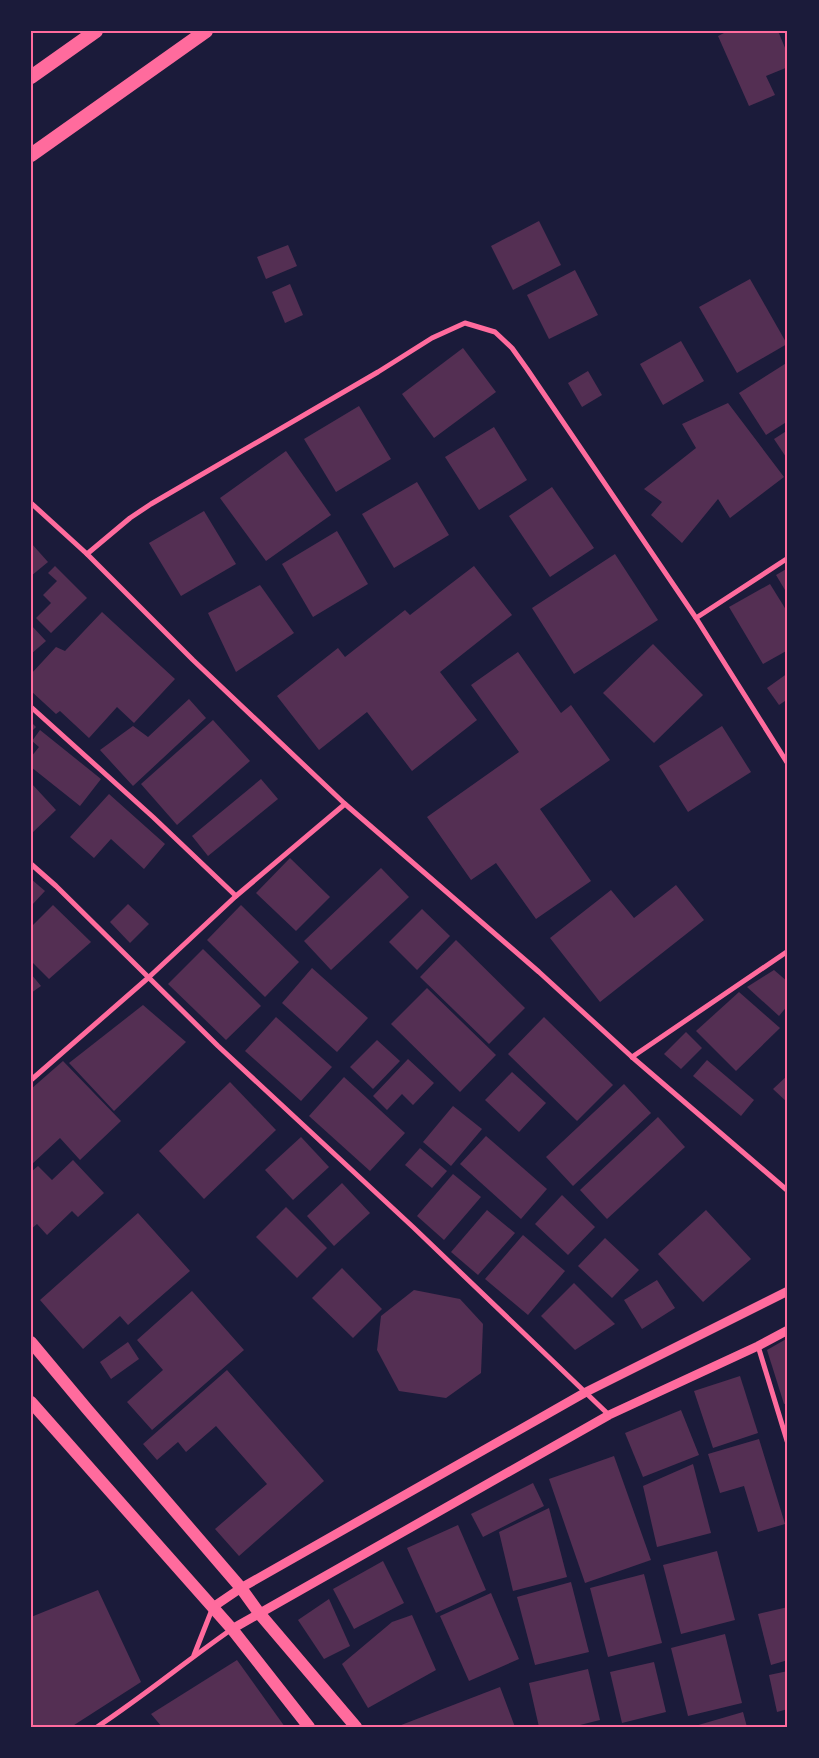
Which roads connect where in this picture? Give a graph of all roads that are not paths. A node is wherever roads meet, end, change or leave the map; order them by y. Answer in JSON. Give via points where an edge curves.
{"nodes":[{"id":1,"x":96,"y":31,"type":"edge"},
{"id":2,"x":206,"y":31,"type":"edge"},
{"id":3,"x":31,"y":77,"type":"edge"},
{"id":4,"x":31,"y":154,"type":"edge"},
{"id":5,"x":31,"y":503,"type":"edge"},
{"id":6,"x":88,"y":554,"type":"junction"},
{"id":7,"x":788,"y":558,"type":"edge"},
{"id":8,"x":696,"y":618,"type":"junction"},
{"id":9,"x":31,"y":707,"type":"edge"},
{"id":10,"x":788,"y":764,"type":"edge"},
{"id":11,"x":345,"y":804,"type":"junction"},
{"id":12,"x":31,"y":864,"type":"edge"},
{"id":13,"x":236,"y":896,"type":"junction"},
{"id":14,"x":788,"y":951,"type":"edge"},
{"id":15,"x":148,"y":978,"type":"junction"},
{"id":16,"x":632,"y":1057,"type":"junction"},
{"id":17,"x":31,"y":1080,"type":"edge"},
{"id":18,"x":788,"y":1191,"type":"edge"},
{"id":19,"x":788,"y":1291,"type":"edge"},
{"id":20,"x":788,"y":1330,"type":"edge"},
{"id":21,"x":31,"y":1342,"type":"edge"},
{"id":22,"x":758,"y":1346,"type":"junction"},
{"id":23,"x":586,"y":1392,"type":"junction"},
{"id":24,"x":31,"y":1402,"type":"edge"},
{"id":25,"x":609,"y":1415,"type":"junction"},
{"id":26,"x":788,"y":1444,"type":"edge"},
{"id":27,"x":241,"y":1588,"type":"junction"},
{"id":28,"x":213,"y":1607,"type":"junction"},
{"id":29,"x":258,"y":1613,"type":"junction"},
{"id":30,"x":232,"y":1629,"type":"junction"},
{"id":31,"x":193,"y":1656,"type":"junction"},
{"id":32,"x":97,"y":1727,"type":"edge"},
{"id":33,"x":309,"y":1727,"type":"edge"},
{"id":34,"x":356,"y":1727,"type":"edge"}],
"edges":[{"from":1,"to":3,"type":"highway"},
{"from":2,"to":4,"type":"highway"},
{"from":5,"to":6,"type":"street"},
{"from":6,"to":8,"type":"street","via":[[151,504],[432,338],[465,323],[495,332],[512,348]]},
{"from":6,"to":11,"type":"street","via":[[193,660]]},
{"from":7,"to":8,"type":"street"},
{"from":8,"to":10,"type":"street"},
{"from":9,"to":13,"type":"street"},
{"from":11,"to":13,"type":"street"},
{"from":11,"to":16,"type":"street"},
{"from":12,"to":15,"type":"street"},
{"from":13,"to":15,"type":"street"},
{"from":14,"to":16,"type":"street"},
{"from":15,"to":17,"type":"street"},
{"from":15,"to":23,"type":"street"},
{"from":16,"to":18,"type":"street"},
{"from":19,"to":23,"type":"street"},
{"from":20,"to":22,"type":"street"},
{"from":21,"to":27,"type":"main road"},
{"from":22,"to":25,"type":"street"},
{"from":22,"to":26,"type":"street"},
{"from":23,"to":25,"type":"street"},
{"from":23,"to":27,"type":"street"},
{"from":24,"to":28,"type":"main road"},
{"from":25,"to":29,"type":"street"},
{"from":27,"to":28,"type":"street"},
{"from":27,"to":29,"type":"main road"},
{"from":28,"to":30,"type":"main road"},
{"from":28,"to":31,"type":"street"},
{"from":29,"to":30,"type":"street"},
{"from":29,"to":34,"type":"main road"},
{"from":30,"to":31,"type":"street"},
{"from":30,"to":33,"type":"main road"},
{"from":31,"to":32,"type":"street"}]}
